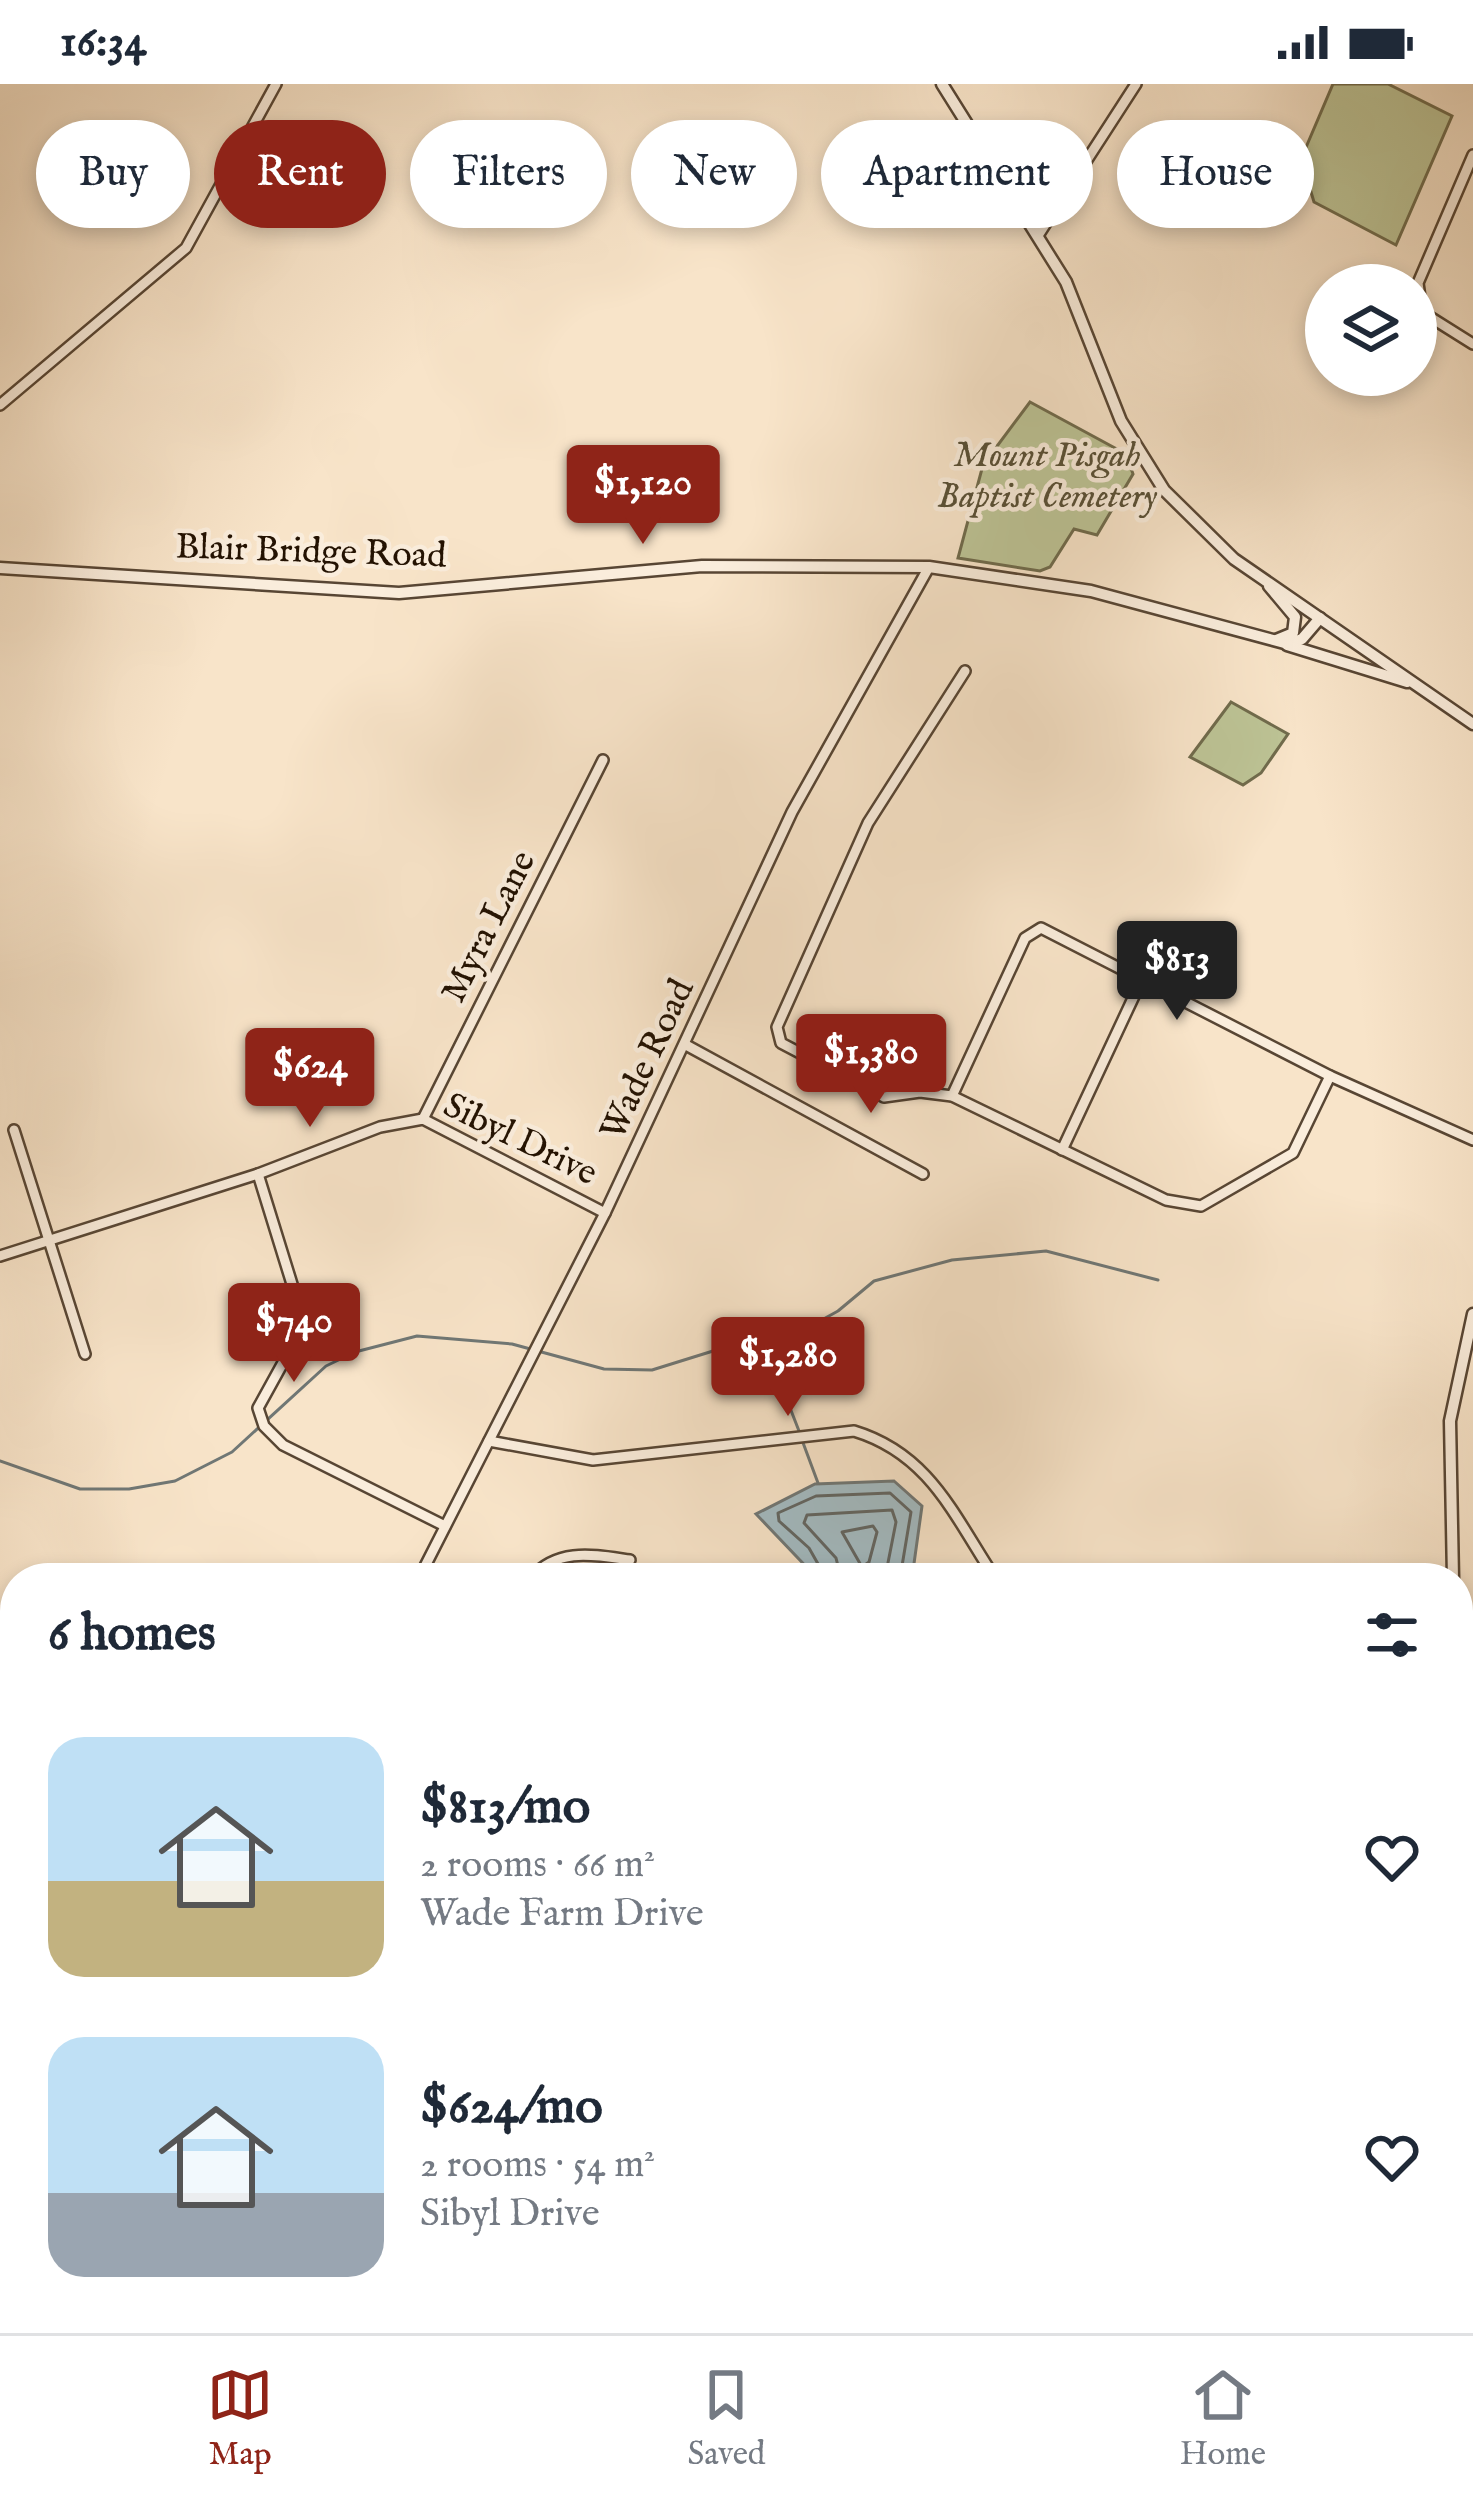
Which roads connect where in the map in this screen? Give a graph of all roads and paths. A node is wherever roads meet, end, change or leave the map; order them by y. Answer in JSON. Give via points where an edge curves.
{"nodes":[{"id":1,"x":276,"y":84,"type":"edge"},
{"id":2,"x":942,"y":84,"type":"edge"},
{"id":3,"x":1136,"y":84,"type":"edge"},
{"id":4,"x":1473,"y":155,"type":"edge"},
{"id":5,"x":1039,"y":234,"type":"junction"},
{"id":6,"x":1473,"y":344,"type":"edge"},
{"id":7,"x":0,"y":405,"type":"edge"},
{"id":8,"x":929,"y":567,"type":"junction"},
{"id":9,"x":0,"y":568,"type":"edge"},
{"id":10,"x":1268,"y":584,"type":"junction"},
{"id":11,"x":1320,"y":618,"type":"junction"},
{"id":12,"x":1273,"y":640,"type":"junction"},
{"id":13,"x":965,"y":671,"type":"dead end"},
{"id":14,"x":1426,"y":688,"type":"junction"},
{"id":15,"x":1473,"y":724,"type":"edge"},
{"id":16,"x":603,"y":760,"type":"dead end"},
{"id":17,"x":1142,"y":979,"type":"junction"},
{"id":18,"x":686,"y":1045,"type":"junction"},
{"id":19,"x":1330,"y":1076,"type":"junction"},
{"id":20,"x":952,"y":1096,"type":"junction"},
{"id":21,"x":423,"y":1119,"type":"junction"},
{"id":22,"x":14,"y":1130,"type":"dead end"},
{"id":23,"x":1473,"y":1139,"type":"edge"},
{"id":24,"x":1061,"y":1150,"type":"junction"},
{"id":25,"x":258,"y":1174,"type":"junction"},
{"id":26,"x":923,"y":1174,"type":"dead end"},
{"id":27,"x":605,"y":1213,"type":"junction"},
{"id":28,"x":50,"y":1238,"type":"junction"},
{"id":29,"x":0,"y":1256,"type":"edge"},
{"id":30,"x":1473,"y":1314,"type":"edge"},
{"id":31,"x":86,"y":1354,"type":"dead end"},
{"id":32,"x":488,"y":1441,"type":"junction"},
{"id":33,"x":445,"y":1526,"type":"junction"},
{"id":34,"x":630,"y":1560,"type":"dead end"},
{"id":35,"x":426,"y":1563,"type":"edge"},
{"id":36,"x":547,"y":1563,"type":"edge"},
{"id":37,"x":985,"y":1563,"type":"edge"},
{"id":38,"x":1453,"y":1563,"type":"edge"}],
"edges":[{"from":1,"to":7,"type":"street","via":[[186,248]]},
{"from":2,"to":5,"type":"street"},
{"from":3,"to":5,"type":"street"},
{"from":4,"to":6,"type":"street","via":[[1418,283],[1422,312]]},
{"from":5,"to":10,"type":"street","via":[[1137,452],[1182,511]]},
{"from":8,"to":9,"type":"street","name":"Blair Bridge Road","via":[[702,566],[399,592]]},
{"from":8,"to":12,"type":"street","name":"Blair Bridge Road","via":[[1091,591]]},
{"from":8,"to":18,"type":"street","name":"Wade Road","via":[[807,783]]},
{"from":10,"to":11,"type":"street"},
{"from":10,"to":12,"type":"street","via":[[1296,628]]},
{"from":11,"to":12,"type":"street","via":[[1295,644]]},
{"from":11,"to":14,"type":"street"},
{"from":12,"to":14,"type":"street","name":"Blair Bridge Road"},
{"from":13,"to":20,"type":"street","via":[[868,823],[777,1027],[782,1043],[884,1097]]},
{"from":14,"to":15,"type":"street"},
{"from":16,"to":21,"type":"street","name":"Myra Lane"},
{"from":17,"to":19,"type":"street"},
{"from":17,"to":20,"type":"street","via":[[1041,928],[1025,938]]},
{"from":17,"to":24,"type":"street"},
{"from":18,"to":26,"type":"street"},
{"from":18,"to":27,"type":"street","name":"Wade Road"},
{"from":19,"to":23,"type":"street"},
{"from":19,"to":24,"type":"street","via":[[1293,1153],[1201,1206],[1166,1200]]},
{"from":20,"to":24,"type":"street"},
{"from":21,"to":25,"type":"street","name":"Sibyl Drive","via":[[380,1127]]},
{"from":21,"to":27,"type":"street","name":"Sibyl Drive"},
{"from":22,"to":28,"type":"street"},
{"from":25,"to":28,"type":"street","name":"Sibyl Drive"},
{"from":25,"to":33,"type":"street","via":[[300,1310],[290,1350],[258,1408],[264,1426],[283,1444]]},
{"from":27,"to":32,"type":"street","name":"Wade Road"},
{"from":28,"to":29,"type":"street","name":"Sibyl Drive"},
{"from":28,"to":31,"type":"street"},
{"from":30,"to":38,"type":"street","via":[[1450,1421]]},
{"from":32,"to":33,"type":"street","name":"Wade Road"},
{"from":32,"to":37,"type":"street","via":[[593,1460],[854,1432],[921,1466]]},
{"from":33,"to":35,"type":"street","name":"Wade Road"},
{"from":34,"to":36,"type":"street","via":[[568,1555]]}]}
